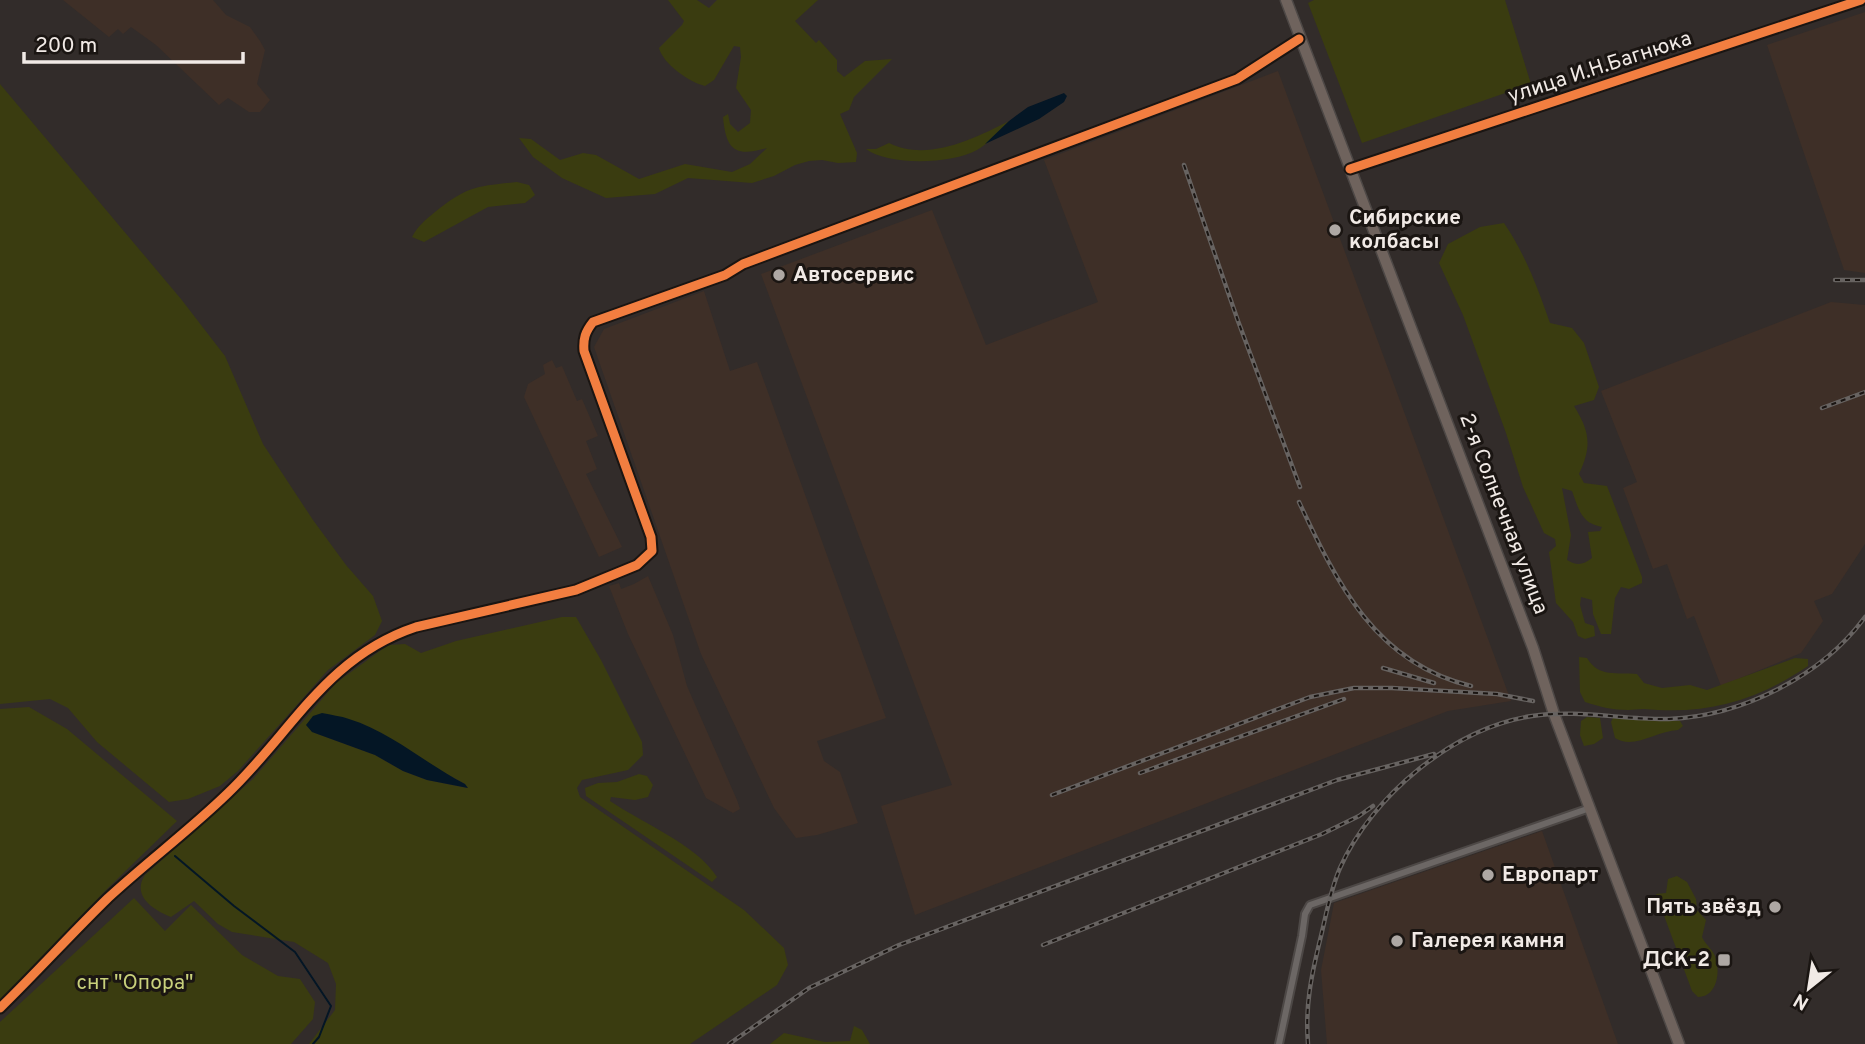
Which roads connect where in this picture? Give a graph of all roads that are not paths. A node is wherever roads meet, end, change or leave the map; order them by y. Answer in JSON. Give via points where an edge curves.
{"nodes":[{"id":1,"x":1286,"y":0,"type":"edge"},
{"id":2,"x":1861,"y":0,"type":"edge"},
{"id":3,"x":1299,"y":39,"type":"junction"},
{"id":4,"x":1350,"y":169,"type":"junction"},
{"id":5,"x":1590,"y":808,"type":"junction"},
{"id":6,"x":0,"y":1008,"type":"edge"},
{"id":7,"x":1279,"y":1044,"type":"edge"},
{"id":8,"x":1679,"y":1044,"type":"edge"}],
"edges":[{"from":1,"to":3,"type":"main road","name":"2-я Солнечная улица"},
{"from":2,"to":4,"type":"street","name":"улица И.Н.Багнюка"},
{"from":3,"to":4,"type":"main road","name":"2-я Солнечная улица"},
{"from":3,"to":6,"type":"street","via":[[1237,79],[593,322],[583,339],[584,351],[651,537],[652,551],[637,565],[576,590],[393,634],[342,667],[228,793],[108,899]]},
{"from":4,"to":5,"type":"main road","name":"2-я Солнечная улица"},
{"from":5,"to":7,"type":"street","via":[[1310,905]]},
{"from":5,"to":8,"type":"main road","name":"2-я Солнечная улица"}]}
